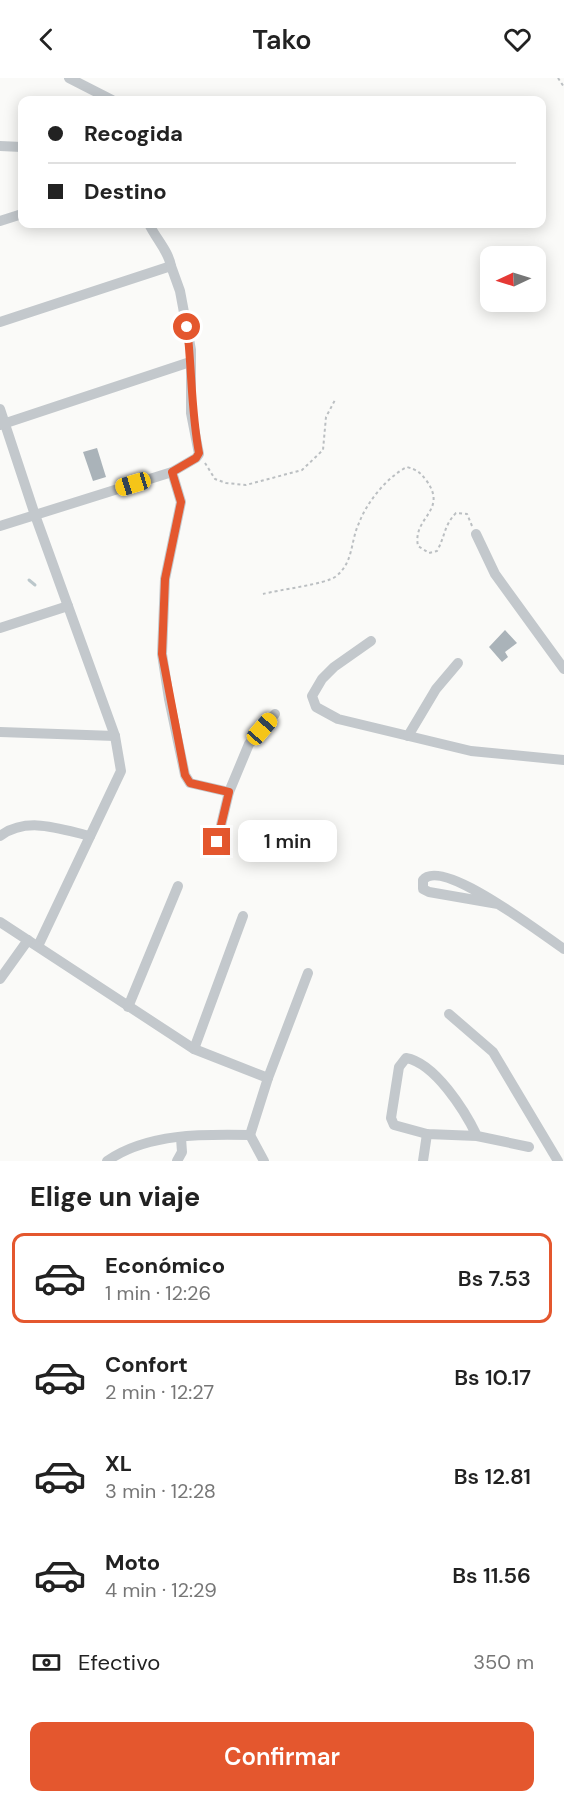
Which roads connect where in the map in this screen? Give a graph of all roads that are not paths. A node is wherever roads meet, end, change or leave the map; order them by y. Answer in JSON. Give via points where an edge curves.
{"nodes":[{"id":1,"x":69,"y":78,"type":"edge"},
{"id":2,"x":104,"y":96,"type":"edge"},
{"id":3,"x":0,"y":146,"type":"edge"},
{"id":4,"x":18,"y":147,"type":"edge"},
{"id":5,"x":18,"y":215,"type":"edge"},
{"id":6,"x":0,"y":221,"type":"edge"},
{"id":7,"x":151,"y":228,"type":"edge"},
{"id":8,"x":171,"y":266,"type":"junction"},
{"id":9,"x":0,"y":322,"type":"edge"},
{"id":10,"x":190,"y":362,"type":"junction"},
{"id":11,"x":0,"y":409,"type":"edge"},
{"id":12,"x":2,"y":424,"type":"edge"},
{"id":13,"x":172,"y":472,"type":"junction"},
{"id":14,"x":35,"y":515,"type":"junction"},
{"id":15,"x":0,"y":526,"type":"edge"},
{"id":16,"x":476,"y":534,"type":"road end"},
{"id":17,"x":68,"y":606,"type":"junction"},
{"id":18,"x":0,"y":628,"type":"edge"},
{"id":19,"x":371,"y":641,"type":"dead end"},
{"id":20,"x":458,"y":663,"type":"dead end"},
{"id":21,"x":564,"y":669,"type":"edge"},
{"id":22,"x":275,"y":714,"type":"dead end"},
{"id":23,"x":0,"y":732,"type":"edge"},
{"id":24,"x":115,"y":736,"type":"junction"},
{"id":25,"x":408,"y":736,"type":"junction"},
{"id":26,"x":564,"y":760,"type":"edge"},
{"id":27,"x":229,"y":792,"type":"junction"},
{"id":28,"x":0,"y":836,"type":"edge"},
{"id":29,"x":90,"y":836,"type":"junction"},
{"id":30,"x":217,"y":842,"type":"dead end"},
{"id":31,"x":178,"y":886,"type":"dead end"},
{"id":32,"x":498,"y":904,"type":"junction"},
{"id":33,"x":243,"y":916,"type":"dead end"},
{"id":34,"x":0,"y":922,"type":"edge"},
{"id":35,"x":33,"y":943,"type":"junction"},
{"id":36,"x":564,"y":949,"type":"edge"},
{"id":37,"x":308,"y":973,"type":"dead end"},
{"id":38,"x":0,"y":979,"type":"edge"},
{"id":39,"x":128,"y":1007,"type":"junction"},
{"id":40,"x":449,"y":1014,"type":"dead end"},
{"id":41,"x":194,"y":1049,"type":"junction"},
{"id":42,"x":268,"y":1078,"type":"junction"},
{"id":43,"x":427,"y":1134,"type":"junction"},
{"id":44,"x":250,"y":1136,"type":"junction"},
{"id":45,"x":477,"y":1137,"type":"junction"},
{"id":46,"x":181,"y":1138,"type":"junction"},
{"id":47,"x":529,"y":1148,"type":"dead end"},
{"id":48,"x":107,"y":1161,"type":"edge"},
{"id":49,"x":177,"y":1161,"type":"edge"},
{"id":50,"x":264,"y":1161,"type":"edge"},
{"id":51,"x":423,"y":1161,"type":"edge"},
{"id":52,"x":558,"y":1161,"type":"edge"}],
"edges":[{"from":1,"to":2,"type":"street"},
{"from":3,"to":4,"type":"street"},
{"from":5,"to":6,"type":"street"},
{"from":7,"to":8,"type":"street","via":[[169,253]]},
{"from":8,"to":9,"type":"street"},
{"from":8,"to":10,"type":"street","via":[[180,291]]},
{"from":10,"to":12,"type":"street"},
{"from":10,"to":13,"type":"street","via":[[191,413],[199,453]]},
{"from":11,"to":12,"type":"street"},
{"from":12,"to":14,"type":"street"},
{"from":13,"to":14,"type":"street"},
{"from":13,"to":27,"type":"street","via":[[181,502],[165,579],[162,654],[169,699],[190,783]]},
{"from":14,"to":15,"type":"street"},
{"from":14,"to":17,"type":"street"},
{"from":16,"to":21,"type":"street","via":[[495,573]]},
{"from":17,"to":18,"type":"street"},
{"from":17,"to":24,"type":"street"},
{"from":19,"to":25,"type":"street","via":[[322,679],[312,696],[316,707],[338,719]]},
{"from":20,"to":25,"type":"street","via":[[436,689]]},
{"from":22,"to":27,"type":"street","via":[[249,744]]},
{"from":23,"to":24,"type":"street"},
{"from":24,"to":29,"type":"street","via":[[121,771]]},
{"from":25,"to":26,"type":"street","via":[[471,751]]},
{"from":27,"to":30,"type":"street"},
{"from":28,"to":29,"type":"street","via":[[12,827],[35,824]]},
{"from":29,"to":35,"type":"street"},
{"from":31,"to":39,"type":"street"},
{"from":32,"to":32,"type":"street","via":[[461,882],[431,875],[423,880],[423,890],[429,892]]},
{"from":32,"to":36,"type":"street"},
{"from":33,"to":41,"type":"street"},
{"from":34,"to":35,"type":"street"},
{"from":35,"to":38,"type":"street"},
{"from":35,"to":39,"type":"street"},
{"from":37,"to":42,"type":"street"},
{"from":39,"to":41,"type":"street"},
{"from":40,"to":52,"type":"street","via":[[493,1052]]},
{"from":41,"to":42,"type":"street"},
{"from":42,"to":44,"type":"street"},
{"from":43,"to":45,"type":"street"},
{"from":43,"to":45,"type":"street","via":[[401,1129],[391,1119],[399,1067],[406,1058],[426,1068],[449,1090]]},
{"from":43,"to":51,"type":"street"},
{"from":44,"to":46,"type":"street","via":[[204,1133]]},
{"from":44,"to":50,"type":"street"},
{"from":45,"to":47,"type":"street"},
{"from":46,"to":48,"type":"street","via":[[133,1147]]},
{"from":46,"to":49,"type":"street","via":[[182,1152]]}]}
